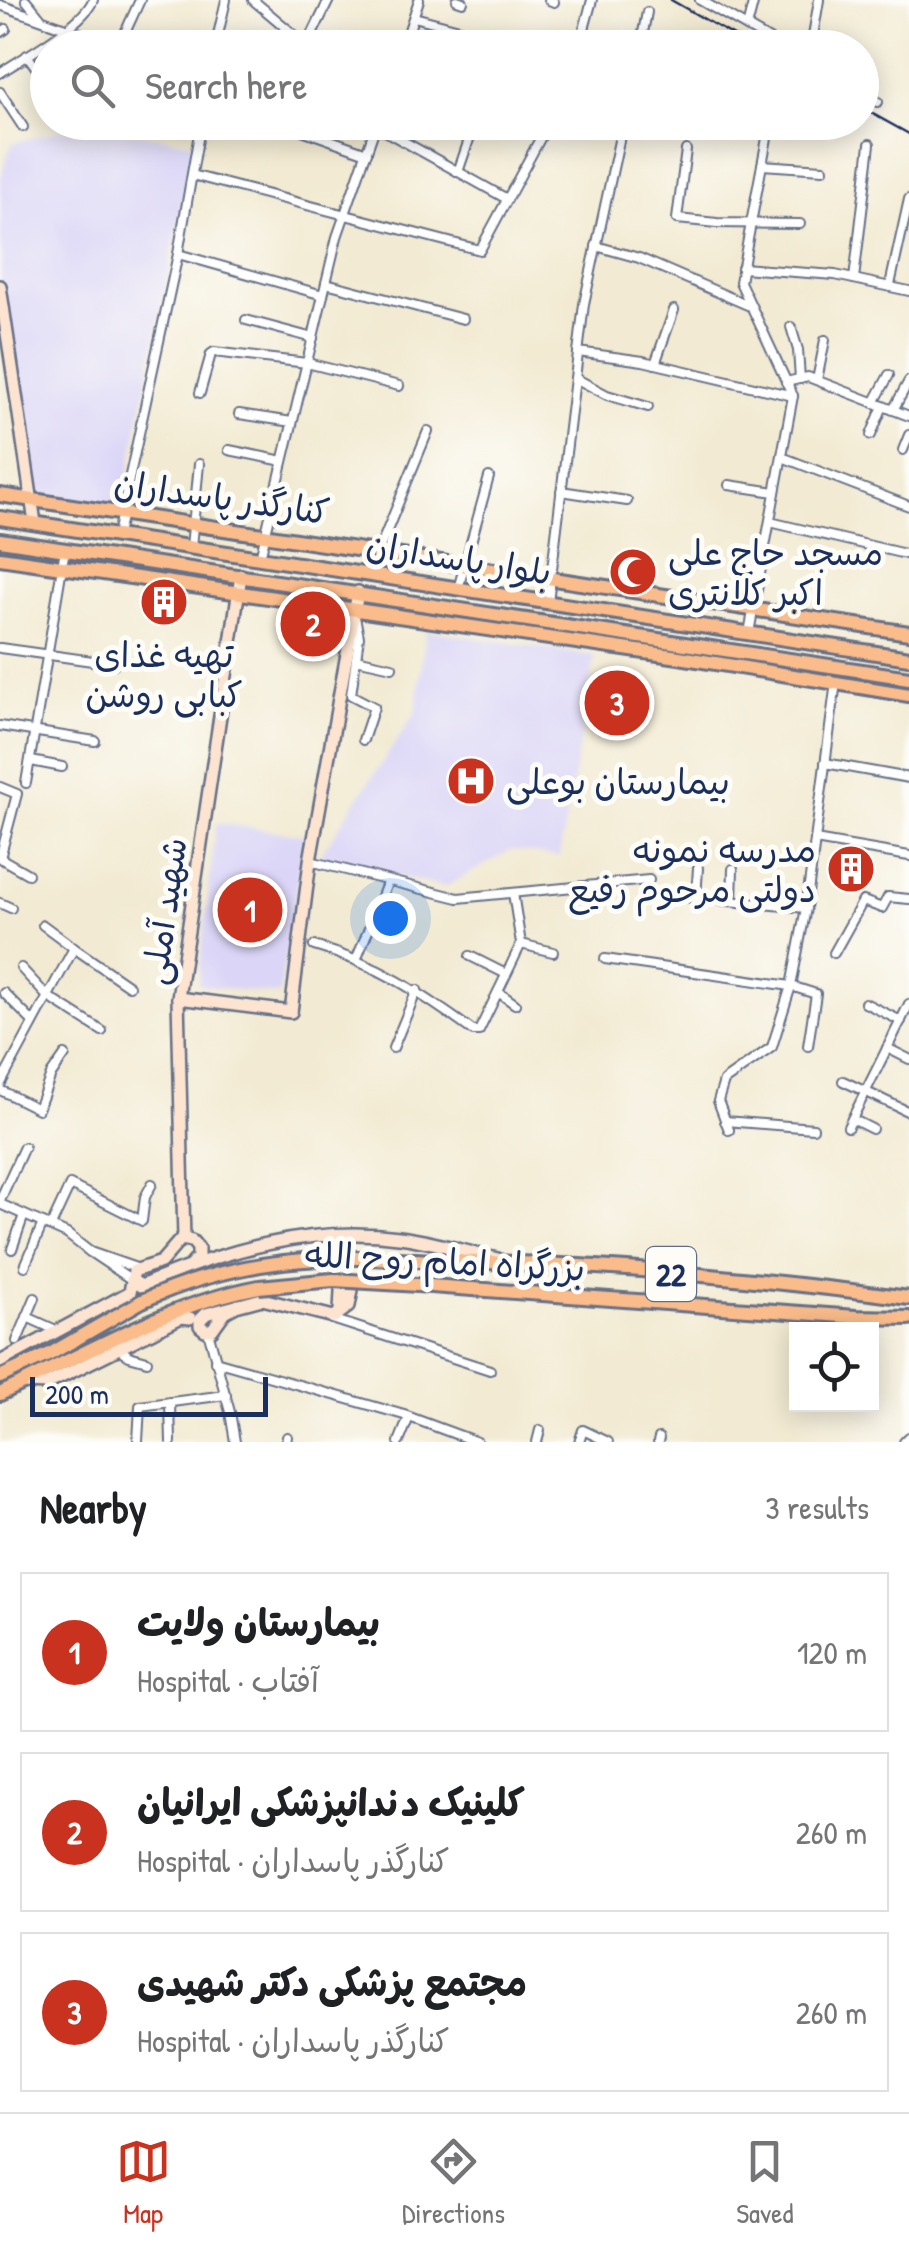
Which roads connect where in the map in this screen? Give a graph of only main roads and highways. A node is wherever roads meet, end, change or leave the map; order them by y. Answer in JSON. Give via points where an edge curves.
{"nodes":[{"id":1,"x":0,"y":286,"type":"edge"},
{"id":2,"x":0,"y":495,"type":"edge"},
{"id":3,"x":32,"y":500,"type":"junction"},
{"id":4,"x":0,"y":518,"type":"edge"},
{"id":5,"x":35,"y":523,"type":"junction"},
{"id":6,"x":6,"y":541,"type":"edge"},
{"id":7,"x":4,"y":559,"type":"edge"},
{"id":8,"x":241,"y":575,"type":"junction"},
{"id":9,"x":358,"y":592,"type":"junction"},
{"id":10,"x":238,"y":594,"type":"junction"},
{"id":11,"x":354,"y":611,"type":"junction"},
{"id":12,"x":909,"y":633,"type":"edge"},
{"id":13,"x":909,"y":658,"type":"edge"},
{"id":14,"x":909,"y":678,"type":"edge"},
{"id":15,"x":909,"y":695,"type":"edge"},
{"id":16,"x":178,"y":998,"type":"junction"},
{"id":17,"x":189,"y":1240,"type":"junction"},
{"id":18,"x":228,"y":1253,"type":"junction"},
{"id":19,"x":509,"y":1262,"type":"junction"},
{"id":20,"x":191,"y":1265,"type":"junction"},
{"id":21,"x":133,"y":1281,"type":"junction"},
{"id":22,"x":346,"y":1291,"type":"dead end"},
{"id":23,"x":909,"y":1298,"type":"edge"},
{"id":24,"x":163,"y":1314,"type":"junction"},
{"id":25,"x":909,"y":1318,"type":"edge"},
{"id":26,"x":200,"y":1325,"type":"junction"},
{"id":27,"x":0,"y":1362,"type":"edge"},
{"id":28,"x":0,"y":1377,"type":"edge"},
{"id":29,"x":22,"y":1383,"type":"junction"},
{"id":30,"x":0,"y":1394,"type":"edge"}],
"edges":[{"from":1,"to":3,"type":"main road"},
{"from":2,"to":3,"type":"main road","name":"کنارگذر پاسداران"},
{"from":3,"to":5,"type":"main road"},
{"from":3,"to":12,"type":"main road","name":"کنارگذر پاسداران"},
{"from":4,"to":5,"type":"main road","name":"بلوار پاسداران"},
{"from":5,"to":13,"type":"main road","name":"بلوار پاسداران"},
{"from":6,"to":8,"type":"main road","name":"بلوار پاسداران"},
{"from":7,"to":10,"type":"main road"},
{"from":8,"to":9,"type":"main road","name":"بلوار پاسداران"},
{"from":8,"to":10,"type":"main road","name":"شهید آملی"},
{"from":9,"to":11,"type":"main road"},
{"from":9,"to":14,"type":"main road","name":"بلوار پاسداران"},
{"from":10,"to":11,"type":"main road"},
{"from":10,"to":16,"type":"main road","name":"شهید آملی"},
{"from":11,"to":15,"type":"main road"},
{"from":11,"to":16,"type":"main road","via":[[291,1012]]},
{"from":16,"to":17,"type":"main road","name":"شهید آملی"},
{"from":17,"to":18,"type":"main road"},
{"from":17,"to":20,"type":"main road","name":"شهید آملی","via":[[199,1255]]},
{"from":17,"to":21,"type":"main road","via":[[176,1242]]},
{"from":18,"to":19,"type":"main road","via":[[350,1235],[401,1237]]},
{"from":18,"to":20,"type":"main road"},
{"from":19,"to":23,"type":"main road","number":"22"},
{"from":19,"to":28,"type":"main road","number":"22","bridge":true,"via":[[322,1256],[268,1262],[149,1298]]},
{"from":20,"to":21,"type":"main road","via":[[143,1285]]},
{"from":21,"to":27,"type":"main road"},
{"from":22,"to":26,"type":"main road","via":[[349,1306],[338,1316],[268,1300],[203,1315]]},
{"from":24,"to":25,"type":"main road","name":"بزرگراه امام روح الله","bridge":true,"via":[[259,1287],[333,1280]]},
{"from":24,"to":26,"type":"main road"},
{"from":24,"to":29,"type":"main road","name":"بزرگراه امام روح الله"},
{"from":26,"to":29,"type":"main road","via":[[181,1317],[47,1384]]},
{"from":29,"to":30,"type":"main road","name":"بزرگراه امام روح الله"}]}
